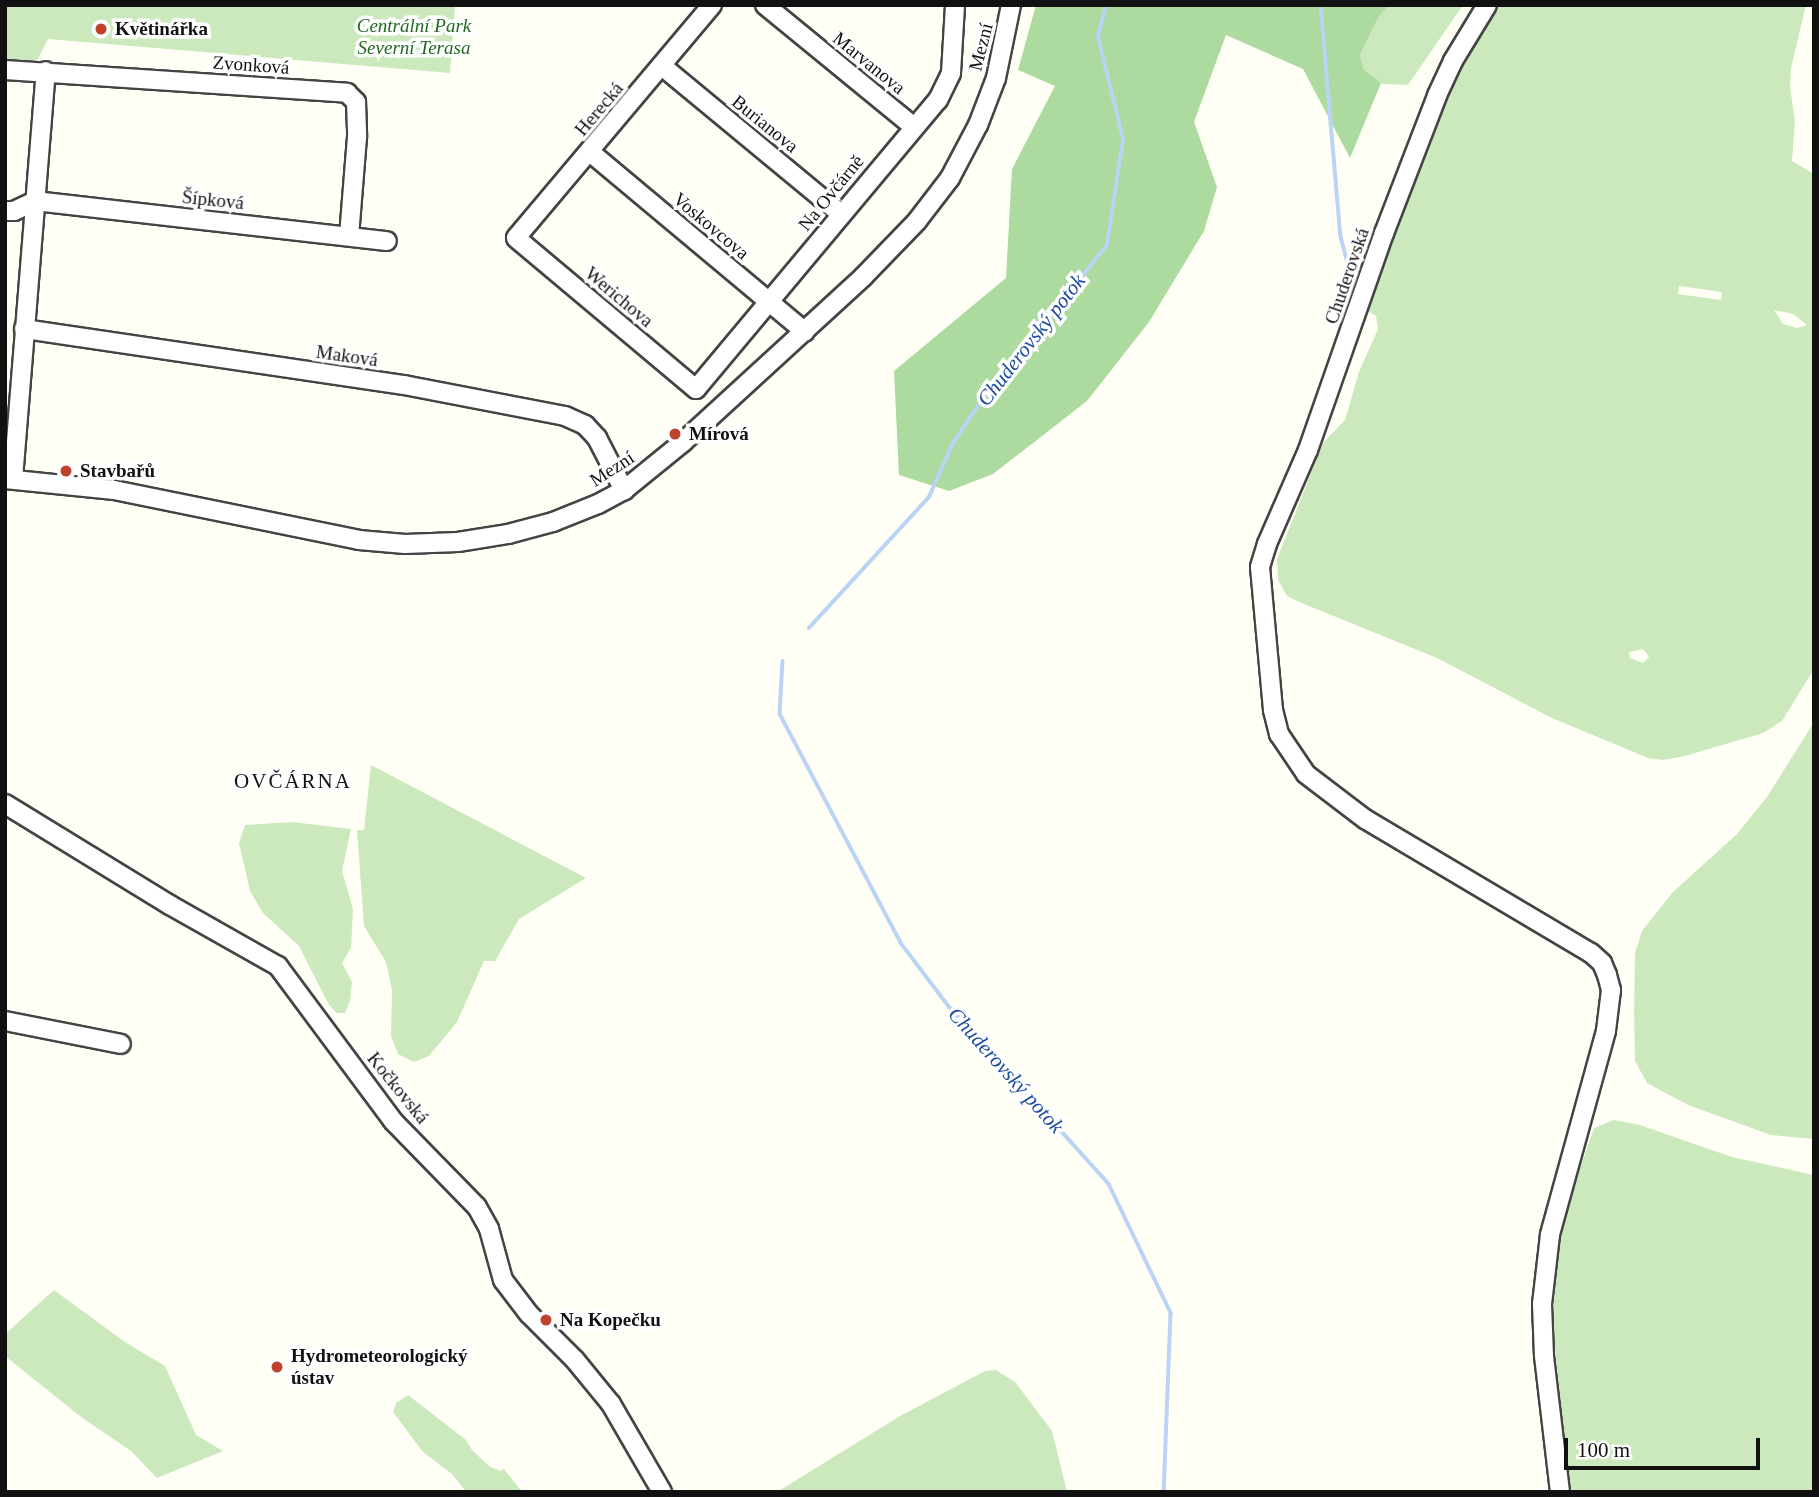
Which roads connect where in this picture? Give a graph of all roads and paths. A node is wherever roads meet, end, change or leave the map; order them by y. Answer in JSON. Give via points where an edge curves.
{"nodes":[{"id":1,"x":712,"y":5,"type":"edge"},
{"id":2,"x":765,"y":5,"type":"edge"},
{"id":3,"x":955,"y":5,"type":"edge"},
{"id":4,"x":1011,"y":5,"type":"edge"},
{"id":5,"x":1488,"y":5,"type":"edge"},
{"id":6,"x":662,"y":66,"type":"junction"},
{"id":7,"x":5,"y":70,"type":"edge"},
{"id":8,"x":46,"y":71,"type":"junction"},
{"id":9,"x":913,"y":126,"type":"junction"},
{"id":10,"x":590,"y":152,"type":"junction"},
{"id":11,"x":35,"y":201,"type":"junction"},
{"id":12,"x":5,"y":211,"type":"edge"},
{"id":13,"x":841,"y":214,"type":"junction"},
{"id":14,"x":349,"y":236,"type":"junction"},
{"id":15,"x":516,"y":238,"type":"joint"},
{"id":16,"x":387,"y":241,"type":"dead end"},
{"id":17,"x":770,"y":302,"type":"junction"},
{"id":18,"x":24,"y":329,"type":"junction"},
{"id":19,"x":805,"y":332,"type":"junction"},
{"id":20,"x":696,"y":389,"type":"joint"},
{"id":21,"x":9,"y":479,"type":"edge"},
{"id":22,"x":624,"y":490,"type":"junction"},
{"id":23,"x":5,"y":804,"type":"edge"},
{"id":24,"x":5,"y":1021,"type":"edge"},
{"id":25,"x":121,"y":1044,"type":"dead end"},
{"id":26,"x":662,"y":1492,"type":"edge"},
{"id":27,"x":1560,"y":1492,"type":"edge"}],
"edges":[{"from":1,"to":6,"type":"street","name":"Herecká"},
{"from":2,"to":9,"type":"street","name":"Marvanova"},
{"from":3,"to":9,"type":"street","name":"Na Ovčárně","via":[[951,73],[938,100]]},
{"from":4,"to":19,"type":"street","name":"Mezní","via":[[996,78],[950,178],[917,221]]},
{"from":5,"to":27,"type":"street","name":"Chuderovská","via":[[1437,96],[1308,450],[1260,566],[1273,710],[1279,734],[1306,774],[1365,819],[1591,953],[1607,975],[1610,1007],[1603,1044],[1550,1234],[1542,1304]]},
{"from":6,"to":10,"type":"street","name":"Herecká"},
{"from":6,"to":13,"type":"street","name":"Burianova"},
{"from":7,"to":8,"type":"street","name":"Zvonková"},
{"from":8,"to":11,"type":"street"},
{"from":8,"to":14,"type":"street","name":"Zvonková","via":[[347,93],[356,102]]},
{"from":9,"to":13,"type":"street","name":"Na Ovčárně"},
{"from":10,"to":15,"type":"street","name":"Herecká"},
{"from":10,"to":17,"type":"street","name":"Voskovcova"},
{"from":11,"to":12,"type":"street"},
{"from":11,"to":14,"type":"street","name":"Šípková"},
{"from":11,"to":18,"type":"street"},
{"from":13,"to":17,"type":"street","name":"Na Ovčárně"},
{"from":14,"to":16,"type":"street","name":"Šípková"},
{"from":15,"to":20,"type":"street","name":"Werichova"},
{"from":17,"to":19,"type":"street","name":"Voskovcova"},
{"from":17,"to":20,"type":"street","name":"Na Ovčárně"},
{"from":18,"to":21,"type":"street"},
{"from":18,"to":22,"type":"street","name":"Maková","via":[[406,386],[565,416],[585,425],[597,438]]},
{"from":19,"to":22,"type":"street","name":"Mezní"},
{"from":21,"to":22,"type":"street","name":"Mezní","via":[[125,492],[359,540],[405,544],[508,534],[553,522]]},
{"from":23,"to":26,"type":"street","name":"Kočkovská","via":[[278,966],[393,1121],[477,1207],[489,1229],[503,1280],[611,1404]]},
{"from":24,"to":25,"type":"street"}]}
